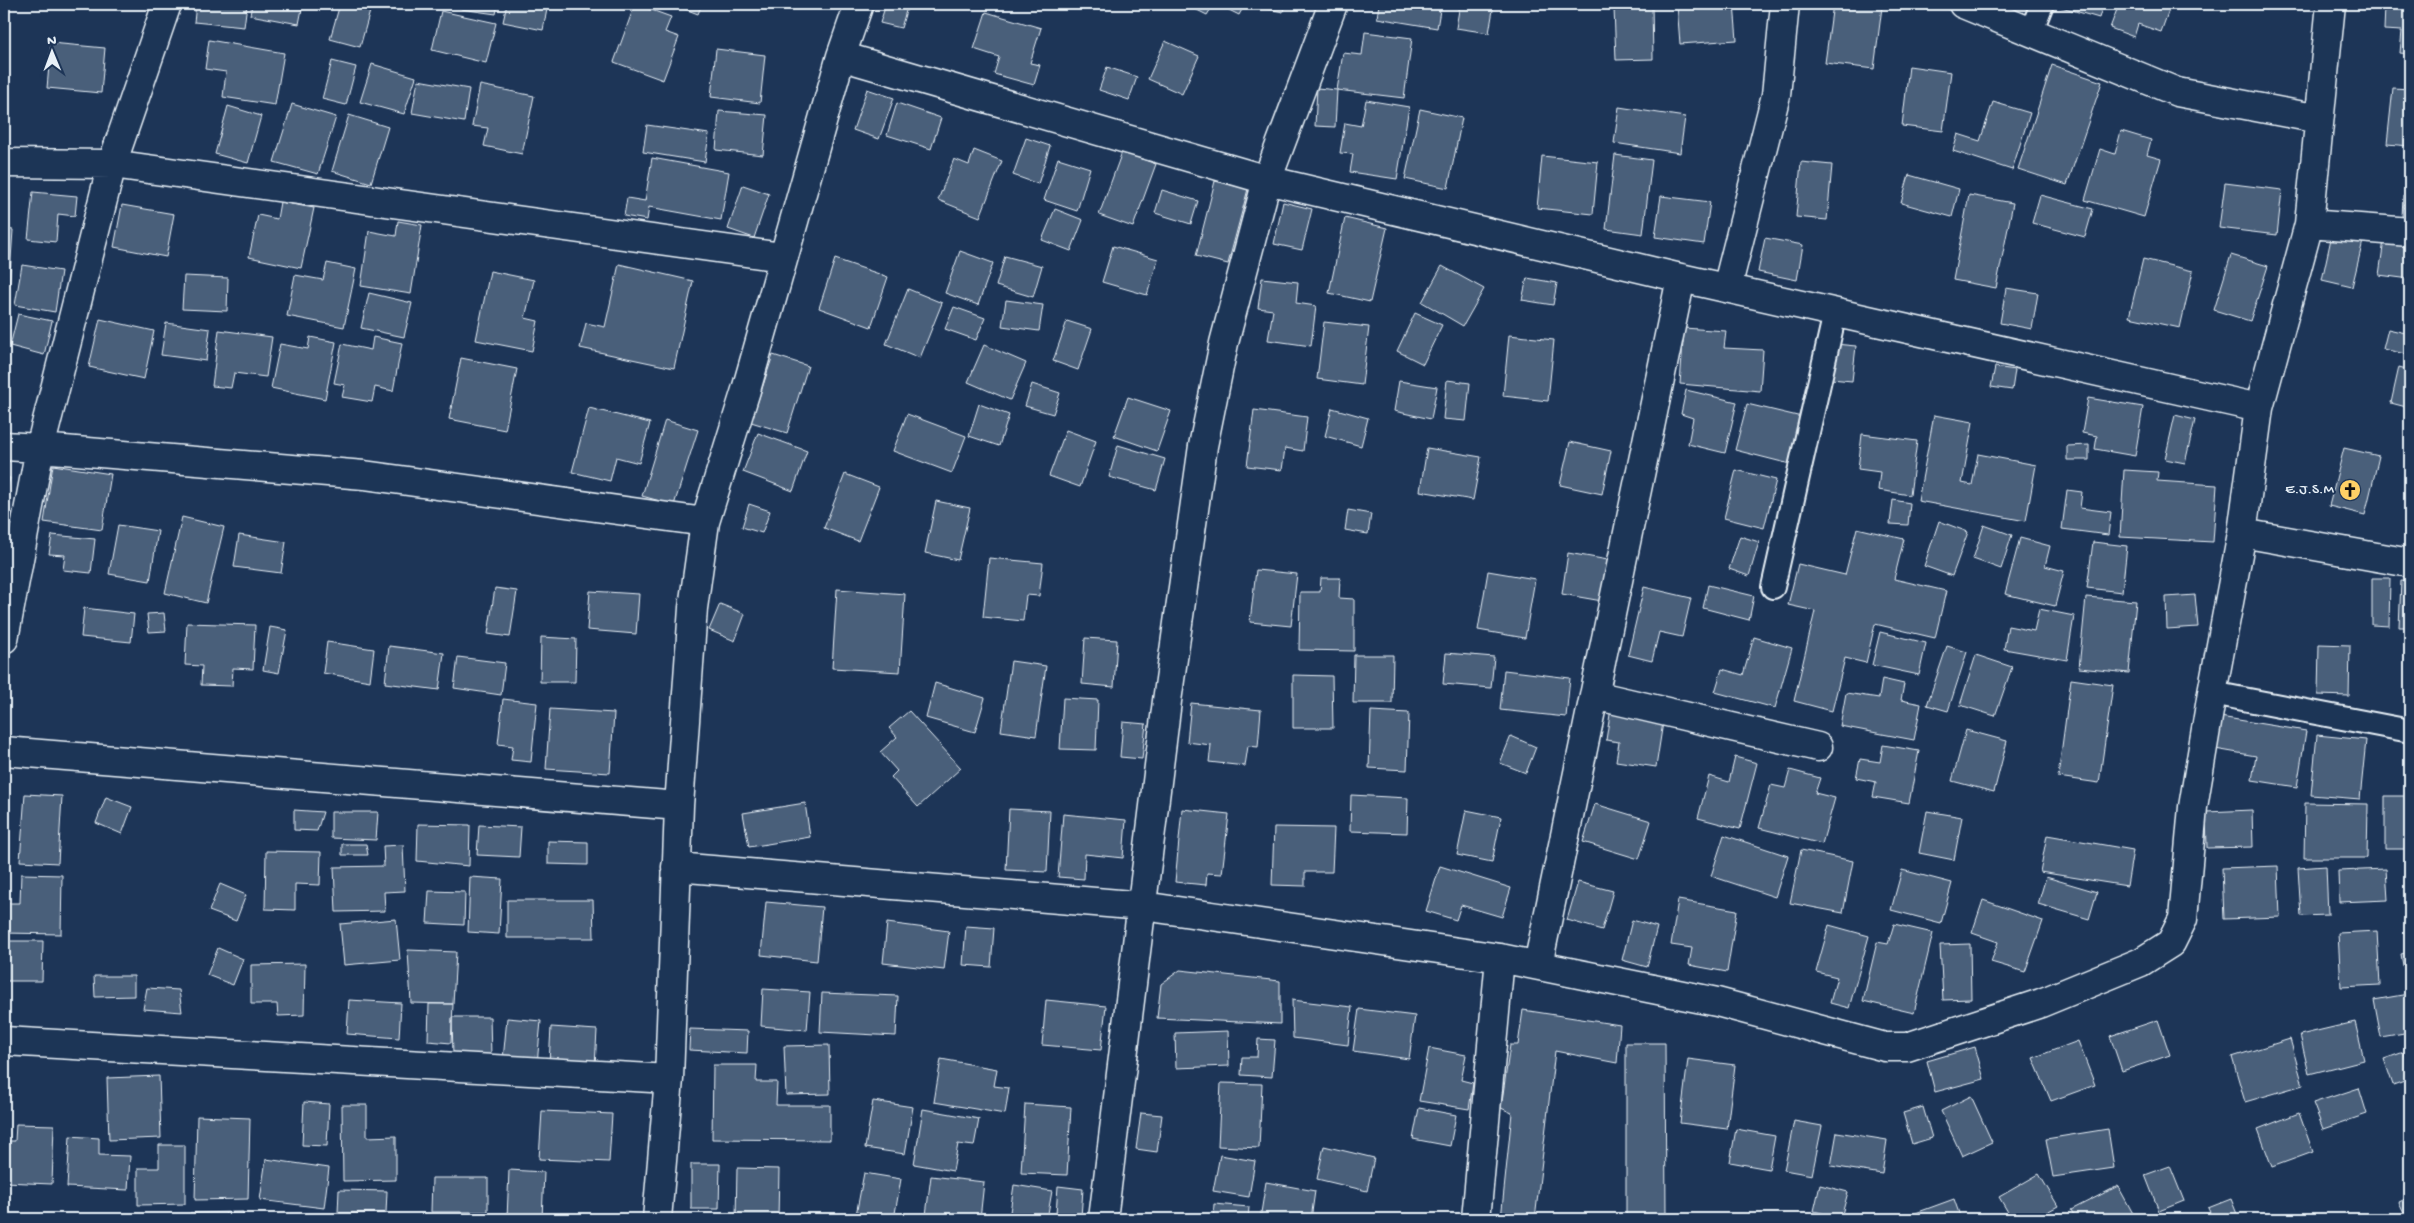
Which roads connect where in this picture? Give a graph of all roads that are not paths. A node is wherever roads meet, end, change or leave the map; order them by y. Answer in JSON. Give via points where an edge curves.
{"nodes":[{"id":1,"x":167,"y":4,"type":"edge"},
{"id":2,"x":859,"y":4,"type":"edge"},
{"id":3,"x":1333,"y":4,"type":"edge"},
{"id":4,"x":1785,"y":4,"type":"edge"},
{"id":5,"x":1963,"y":4,"type":"edge"},
{"id":6,"x":2042,"y":4,"type":"edge"},
{"id":7,"x":2331,"y":4,"type":"edge"},
{"id":8,"x":2030,"y":32,"type":"junction"},
{"id":9,"x":841,"y":56,"type":"junction"},
{"id":10,"x":2319,"y":119,"type":"junction"},
{"id":11,"x":4,"y":163,"type":"edge"},
{"id":12,"x":112,"y":164,"type":"junction"},
{"id":13,"x":1267,"y":180,"type":"junction"},
{"id":14,"x":2309,"y":224,"type":"junction"},
{"id":15,"x":2410,"y":232,"type":"edge"},
{"id":16,"x":782,"y":257,"type":"junction"},
{"id":17,"x":1681,"y":278,"type":"junction"},
{"id":18,"x":1726,"y":288,"type":"junction"},
{"id":19,"x":1835,"y":313,"type":"junction"},
{"id":20,"x":2259,"y":408,"type":"junction"},
{"id":21,"x":4,"y":446,"type":"edge"},
{"id":22,"x":40,"y":448,"type":"junction"},
{"id":23,"x":705,"y":522,"type":"junction"},
{"id":24,"x":2242,"y":533,"type":"junction"},
{"id":25,"x":2410,"y":563,"type":"edge"},
{"id":26,"x":1773,"y":587,"type":"dead end"},
{"id":27,"x":4,"y":639,"type":"edge"},
{"id":28,"x":2212,"y":693,"type":"junction"},
{"id":29,"x":1594,"y":694,"type":"junction"},
{"id":30,"x":2410,"y":731,"type":"edge"},
{"id":31,"x":1818,"y":747,"type":"dead end"},
{"id":32,"x":4,"y":751,"type":"edge"},
{"id":33,"x":679,"y":806,"type":"junction"},
{"id":34,"x":676,"y":867,"type":"junction"},
{"id":35,"x":1143,"y":906,"type":"junction"},
{"id":36,"x":1500,"y":958,"type":"junction"},
{"id":37,"x":1538,"y":965,"type":"junction"},
{"id":38,"x":4,"y":1041,"type":"edge"},
{"id":39,"x":668,"y":1079,"type":"junction"},
{"id":40,"x":657,"y":1219,"type":"edge"},
{"id":41,"x":1103,"y":1219,"type":"edge"},
{"id":42,"x":1476,"y":1219,"type":"edge"}],
"edges":[{"from":1,"to":12,"type":"street"},
{"from":2,"to":9,"type":"street"},
{"from":3,"to":13,"type":"street"},
{"from":4,"to":18,"type":"street","via":[[1776,95]]},
{"from":5,"to":8,"type":"street"},
{"from":6,"to":8,"type":"lane"},
{"from":7,"to":10,"type":"street"},
{"from":8,"to":10,"type":"street","via":[[2177,92]]},
{"from":9,"to":13,"type":"street"},
{"from":9,"to":16,"type":"street"},
{"from":10,"to":14,"type":"street"},
{"from":11,"to":12,"type":"street"},
{"from":12,"to":16,"type":"street"},
{"from":12,"to":22,"type":"street"},
{"from":13,"to":17,"type":"street"},
{"from":13,"to":35,"type":"street","via":[[1224,344],[1203,446],[1167,701]]},
{"from":14,"to":15,"type":"street"},
{"from":14,"to":20,"type":"street"},
{"from":16,"to":23,"type":"street","via":[[746,390]]},
{"from":17,"to":18,"type":"street"},
{"from":17,"to":29,"type":"street"},
{"from":18,"to":19,"type":"street"},
{"from":19,"to":20,"type":"street"},
{"from":19,"to":26,"type":"lane"},
{"from":20,"to":24,"type":"street"},
{"from":21,"to":22,"type":"street"},
{"from":22,"to":23,"type":"street","via":[[364,475]]},
{"from":22,"to":27,"type":"street"},
{"from":23,"to":33,"type":"street","via":[[693,608]]},
{"from":24,"to":25,"type":"street"},
{"from":24,"to":28,"type":"street"},
{"from":28,"to":30,"type":"lane"},
{"from":28,"to":37,"type":"street","via":[[2193,807],[2184,919],[2171,943],[2141,962],[2041,1004],[1907,1047],[1885,1047],[1717,1002]]},
{"from":29,"to":31,"type":"street"},
{"from":29,"to":37,"type":"street"},
{"from":32,"to":33,"type":"street"},
{"from":33,"to":34,"type":"street"},
{"from":34,"to":35,"type":"street"},
{"from":34,"to":39,"type":"street"},
{"from":35,"to":36,"type":"street"},
{"from":35,"to":41,"type":"street"},
{"from":36,"to":37,"type":"street"},
{"from":36,"to":42,"type":"street"},
{"from":38,"to":39,"type":"street"},
{"from":39,"to":40,"type":"street"}]}
